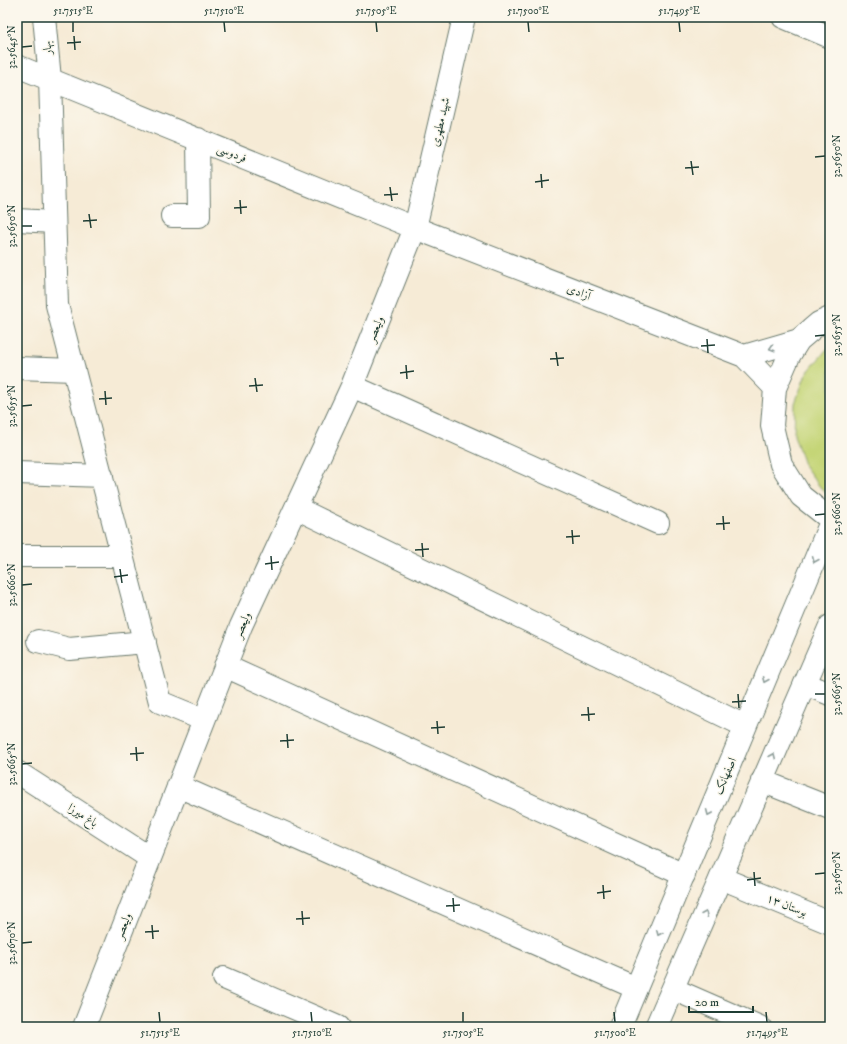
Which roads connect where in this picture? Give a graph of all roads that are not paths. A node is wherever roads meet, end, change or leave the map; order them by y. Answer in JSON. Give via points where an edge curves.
{"nodes":[{"id":1,"x":44,"y":17,"type":"edge"},
{"id":2,"x":464,"y":17,"type":"edge"},
{"id":3,"x":783,"y":17,"type":"edge"},
{"id":4,"x":830,"y":37,"type":"edge"},
{"id":5,"x":17,"y":66,"type":"edge"},
{"id":6,"x":50,"y":79,"type":"junction"},
{"id":7,"x":198,"y":139,"type":"junction"},
{"id":8,"x":172,"y":216,"type":"dead end"},
{"id":9,"x":17,"y":220,"type":"edge"},
{"id":10,"x":54,"y":222,"type":"junction"},
{"id":11,"x":415,"y":228,"type":"junction"},
{"id":12,"x":830,"y":318,"type":"edge"},
{"id":13,"x":799,"y":340,"type":"junction"},
{"id":14,"x":744,"y":356,"type":"junction"},
{"id":15,"x":17,"y":368,"type":"edge"},
{"id":16,"x":74,"y":370,"type":"junction"},
{"id":17,"x":352,"y":386,"type":"junction"},
{"id":18,"x":775,"y":388,"type":"junction"},
{"id":19,"x":17,"y":473,"type":"edge"},
{"id":20,"x":102,"y":476,"type":"junction"},
{"id":21,"x":296,"y":508,"type":"junction"},
{"id":22,"x":830,"y":518,"type":"edge"},
{"id":23,"x":658,"y":523,"type":"dead end"},
{"id":24,"x":830,"y":524,"type":"edge"},
{"id":25,"x":17,"y":556,"type":"edge"},
{"id":26,"x":122,"y":556,"type":"junction"},
{"id":27,"x":830,"y":626,"type":"edge"},
{"id":28,"x":38,"y":641,"type":"dead end"},
{"id":29,"x":145,"y":642,"type":"junction"},
{"id":30,"x":225,"y":666,"type":"junction"},
{"id":31,"x":805,"y":684,"type":"junction"},
{"id":32,"x":830,"y":694,"type":"edge"},
{"id":33,"x":204,"y":720,"type":"junction"},
{"id":34,"x":746,"y":726,"type":"junction"},
{"id":35,"x":17,"y":772,"type":"edge"},
{"id":36,"x":762,"y":782,"type":"junction"},
{"id":37,"x":178,"y":786,"type":"junction"},
{"id":38,"x":830,"y":808,"type":"edge"},
{"id":39,"x":150,"y":858,"type":"junction"},
{"id":40,"x":684,"y":875,"type":"junction"},
{"id":41,"x":721,"y":878,"type":"junction"},
{"id":42,"x":830,"y":923,"type":"edge"},
{"id":43,"x":224,"y":978,"type":"dead end"},
{"id":44,"x":636,"y":988,"type":"junction"},
{"id":45,"x":673,"y":989,"type":"junction"},
{"id":46,"x":84,"y":1027,"type":"edge"},
{"id":47,"x":338,"y":1027,"type":"edge"},
{"id":48,"x":620,"y":1027,"type":"edge"},
{"id":49,"x":656,"y":1027,"type":"edge"},
{"id":50,"x":760,"y":1027,"type":"edge"}],
"edges":[{"from":1,"to":6,"type":"street","name":"بهار"},
{"from":2,"to":11,"type":"street","name":"شهید مطهری"},
{"from":3,"to":4,"type":"street"},
{"from":5,"to":6,"type":"street","name":"فردوسی"},
{"from":6,"to":7,"type":"street","name":"فردوسی"},
{"from":6,"to":10,"type":"street","name":"بهار"},
{"from":7,"to":8,"type":"street","via":[[199,216]]},
{"from":7,"to":11,"type":"street","name":"فردوسی"},
{"from":9,"to":10,"type":"street"},
{"from":10,"to":16,"type":"street","name":"بهار","via":[[57,305]]},
{"from":11,"to":14,"type":"street","name":"آزادی"},
{"from":11,"to":17,"type":"street","name":"ولیعصر"},
{"from":12,"to":13,"type":"street","via":[[819,323]]},
{"from":13,"to":14,"type":"street","one_way":true},
{"from":13,"to":18,"type":"street"},
{"from":14,"to":18,"type":"street"},
{"from":15,"to":16,"type":"street"},
{"from":16,"to":20,"type":"street","name":"بهار"},
{"from":17,"to":21,"type":"street","name":"ولیعصر"},
{"from":17,"to":23,"type":"street"},
{"from":18,"to":22,"type":"street","via":[[772,426],[781,464],[802,496]]},
{"from":19,"to":20,"type":"street"},
{"from":20,"to":26,"type":"street","name":"بهار"},
{"from":21,"to":30,"type":"street","name":"ولیعصر"},
{"from":21,"to":34,"type":"street"},
{"from":24,"to":34,"type":"street","name":"اصفهانک","one_way":true},
{"from":25,"to":26,"type":"street"},
{"from":26,"to":29,"type":"street","name":"بهار"},
{"from":27,"to":31,"type":"street"},
{"from":28,"to":29,"type":"street","via":[[69,649]]},
{"from":29,"to":33,"type":"street","name":"بهار","via":[[160,702]]},
{"from":30,"to":33,"type":"street","name":"ولیعصر"},
{"from":30,"to":40,"type":"street"},
{"from":31,"to":32,"type":"street"},
{"from":36,"to":31,"type":"street","one_way":true},
{"from":33,"to":37,"type":"street","name":"ولیعصر"},
{"from":34,"to":40,"type":"street","name":"اصفهانک","one_way":true},
{"from":35,"to":39,"type":"street","name":"باغ میرزا"},
{"from":36,"to":38,"type":"street"},
{"from":36,"to":41,"type":"street"},
{"from":37,"to":39,"type":"street","name":"ولیعصر"},
{"from":37,"to":44,"type":"street"},
{"from":39,"to":46,"type":"street","name":"ولیعصر"},
{"from":40,"to":44,"type":"street","name":"اصفهانک","one_way":true},
{"from":41,"to":42,"type":"street","name":"بوستان ۱۳"},
{"from":45,"to":41,"type":"street","one_way":true},
{"from":43,"to":47,"type":"street"},
{"from":44,"to":48,"type":"street","name":"اصفهانک"},
{"from":45,"to":49,"type":"street"},
{"from":45,"to":50,"type":"street"}]}
